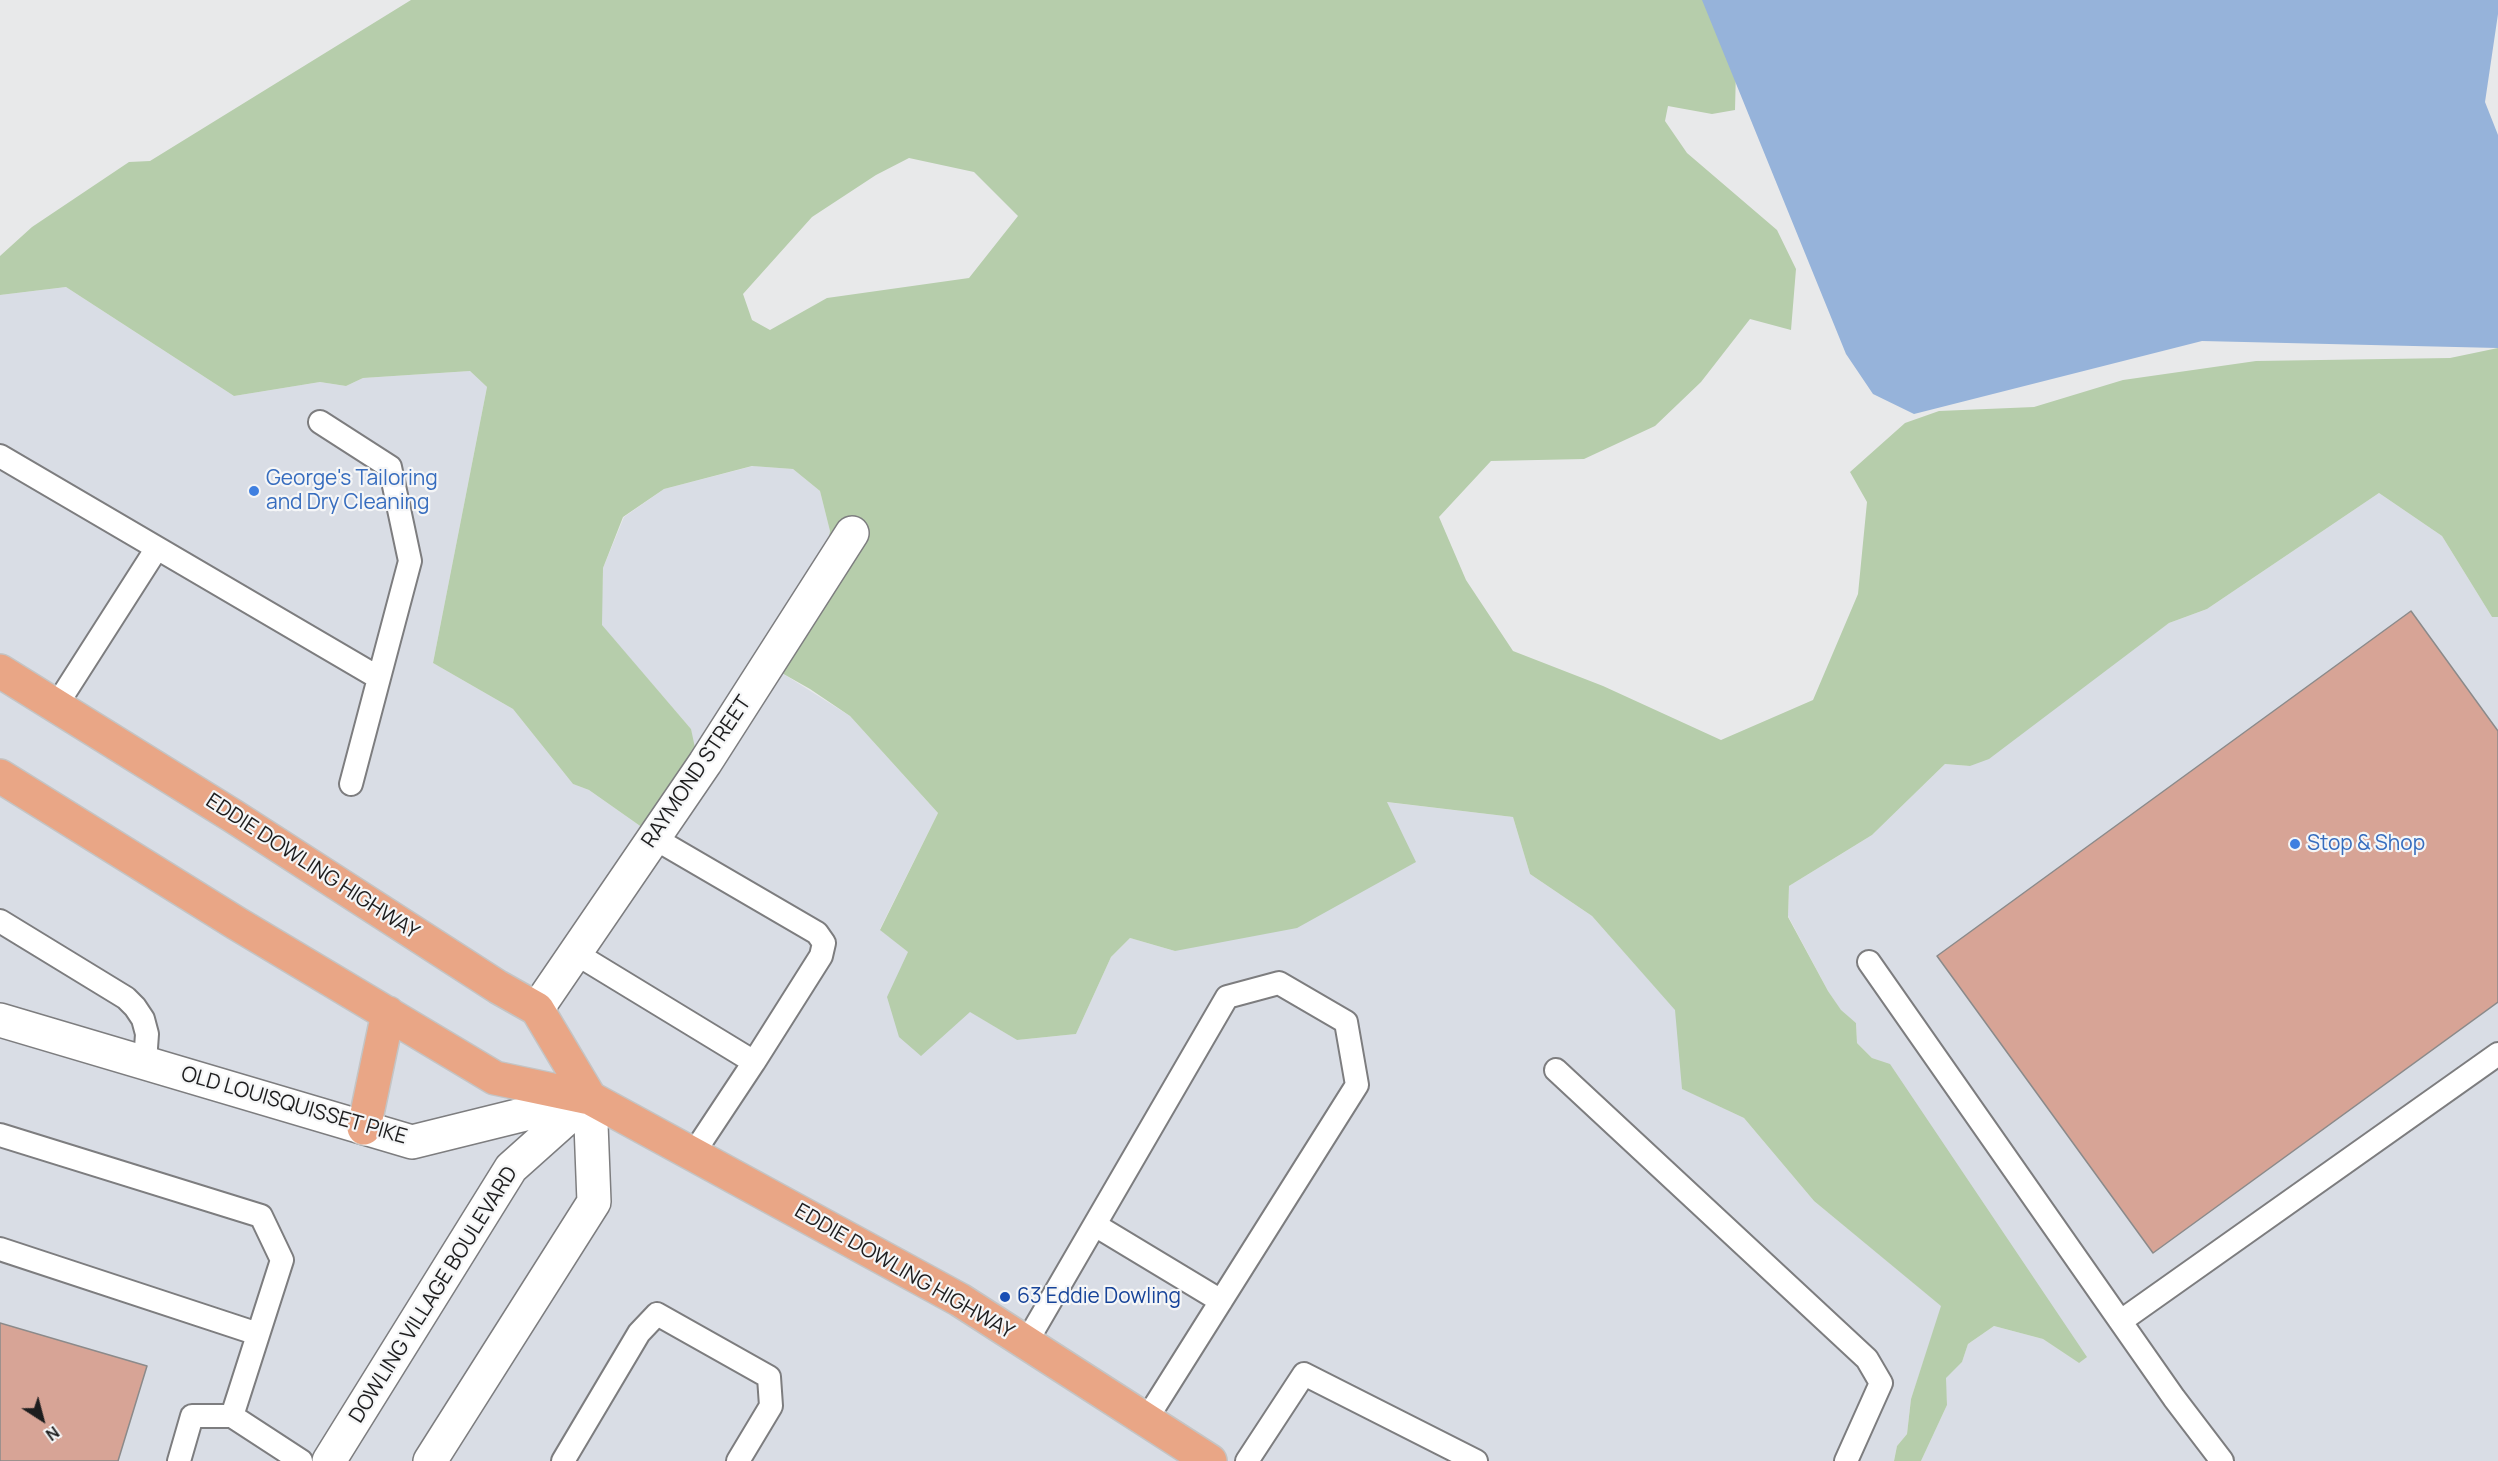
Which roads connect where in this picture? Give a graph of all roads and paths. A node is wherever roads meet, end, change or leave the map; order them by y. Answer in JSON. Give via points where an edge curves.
{"nodes":[{"id":1,"x":320,"y":422,"type":"dead end"},
{"id":2,"x":0,"y":456,"type":"edge"},
{"id":3,"x":852,"y":533,"type":"dead end"},
{"id":4,"x":157,"y":548,"type":"junction"},
{"id":5,"x":0,"y":671,"type":"edge"},
{"id":6,"x":380,"y":678,"type":"junction"},
{"id":7,"x":56,"y":706,"type":"junction"},
{"id":8,"x":0,"y":776,"type":"edge"},
{"id":9,"x":351,"y":784,"type":"dead end"},
{"id":10,"x":654,"y":838,"type":"junction"},
{"id":11,"x":0,"y":921,"type":"edge"},
{"id":12,"x":575,"y":953,"type":"junction"},
{"id":13,"x":1869,"y":962,"type":"dead end"},
{"id":14,"x":537,"y":1009,"type":"junction"},
{"id":15,"x":388,"y":1013,"type":"junction"},
{"id":16,"x":0,"y":1020,"type":"edge"},
{"id":17,"x":2498,"y":1054,"type":"edge"},
{"id":18,"x":141,"y":1062,"type":"junction"},
{"id":19,"x":754,"y":1062,"type":"junction"},
{"id":20,"x":1556,"y":1070,"type":"dead end"},
{"id":21,"x":590,"y":1098,"type":"junction"},
{"id":22,"x":364,"y":1128,"type":"junction"},
{"id":23,"x":0,"y":1136,"type":"edge"},
{"id":24,"x":693,"y":1154,"type":"junction"},
{"id":25,"x":1095,"y":1225,"type":"junction"},
{"id":26,"x":0,"y":1249,"type":"edge"},
{"id":27,"x":1221,"y":1301,"type":"junction"},
{"id":28,"x":2121,"y":1321,"type":"junction"},
{"id":29,"x":258,"y":1334,"type":"junction"},
{"id":30,"x":1026,"y":1343,"type":"junction"},
{"id":31,"x":232,"y":1416,"type":"junction"},
{"id":32,"x":1146,"y":1420,"type":"junction"},
{"id":33,"x":179,"y":1461,"type":"edge"},
{"id":34,"x":301,"y":1461,"type":"edge"},
{"id":35,"x":329,"y":1461,"type":"edge"},
{"id":36,"x":430,"y":1461,"type":"edge"},
{"id":37,"x":563,"y":1461,"type":"edge"},
{"id":38,"x":738,"y":1461,"type":"edge"},
{"id":39,"x":1210,"y":1461,"type":"edge"},
{"id":40,"x":1247,"y":1461,"type":"edge"},
{"id":41,"x":1476,"y":1461,"type":"edge"},
{"id":42,"x":1846,"y":1461,"type":"edge"},
{"id":43,"x":2222,"y":1461,"type":"edge"}],
"edges":[{"from":1,"to":6,"type":"lane","via":[[390,467],[410,561]]},
{"from":2,"to":4,"type":"lane"},
{"from":3,"to":10,"type":"street","name":"RAYMOND STREET"},
{"from":4,"to":6,"type":"lane"},
{"from":4,"to":7,"type":"lane"},
{"from":5,"to":7,"type":"main road","name":"EDDIE DOWLING HIGHWAY"},
{"from":6,"to":9,"type":"lane"},
{"from":7,"to":14,"type":"main road","name":"EDDIE DOWLING HIGHWAY"},
{"from":8,"to":15,"type":"main road","name":"EDDIE DOWLING HIGHWAY"},
{"from":10,"to":12,"type":"street","name":"RAYMOND STREET"},
{"from":10,"to":19,"type":"lane","via":[[817,933],[824,943],[821,956]]},
{"from":11,"to":18,"type":"lane","via":[[135,1007],[147,1034]]},
{"from":12,"to":14,"type":"street","name":"RAYMOND STREET"},
{"from":12,"to":19,"type":"lane"},
{"from":13,"to":28,"type":"lane"},
{"from":14,"to":21,"type":"main road","name":"EDDIE DOWLING HIGHWAY"},
{"from":15,"to":21,"type":"main road","name":"EDDIE DOWLING HIGHWAY","via":[[495,1078]]},
{"from":15,"to":22,"type":"main road"},
{"from":16,"to":18,"type":"street","name":"OLD LOUISQUISSET PIKE"},
{"from":17,"to":28,"type":"lane"},
{"from":18,"to":22,"type":"street","name":"OLD LOUISQUISSET PIKE"},
{"from":19,"to":24,"type":"lane"},
{"from":20,"to":42,"type":"lane","via":[[1867,1359],[1881,1383]]},
{"from":21,"to":22,"type":"street","name":"OLD LOUISQUISSET PIKE","via":[[412,1142]]},
{"from":21,"to":24,"type":"main road","name":"EDDIE DOWLING HIGHWAY"},
{"from":21,"to":35,"type":"street","name":"DOWLING VILLAGE BOULEVARD","via":[[511,1168]]},
{"from":21,"to":36,"type":"street","via":[[594,1202]]},
{"from":23,"to":29,"type":"lane","via":[[261,1216],[282,1260]]},
{"from":24,"to":30,"type":"main road","name":"EDDIE DOWLING HIGHWAY","via":[[960,1300]]},
{"from":25,"to":27,"type":"lane"},
{"from":25,"to":27,"type":"lane","via":[[1227,997],[1279,983],[1346,1022],[1357,1085]]},
{"from":25,"to":30,"type":"lane"},
{"from":26,"to":29,"type":"lane"},
{"from":27,"to":32,"type":"lane"},
{"from":28,"to":43,"type":"lane"},
{"from":29,"to":31,"type":"lane"},
{"from":30,"to":32,"type":"main road","name":"EDDIE DOWLING HIGHWAY"},
{"from":31,"to":33,"type":"lane","via":[[192,1416]]},
{"from":31,"to":34,"type":"lane"},
{"from":32,"to":39,"type":"main road","name":"EDDIE DOWLING HIGHWAY"},
{"from":37,"to":38,"type":"lane","via":[[639,1333],[657,1314],[769,1377],[771,1406]]},
{"from":40,"to":41,"type":"lane","via":[[1305,1374]]}]}
